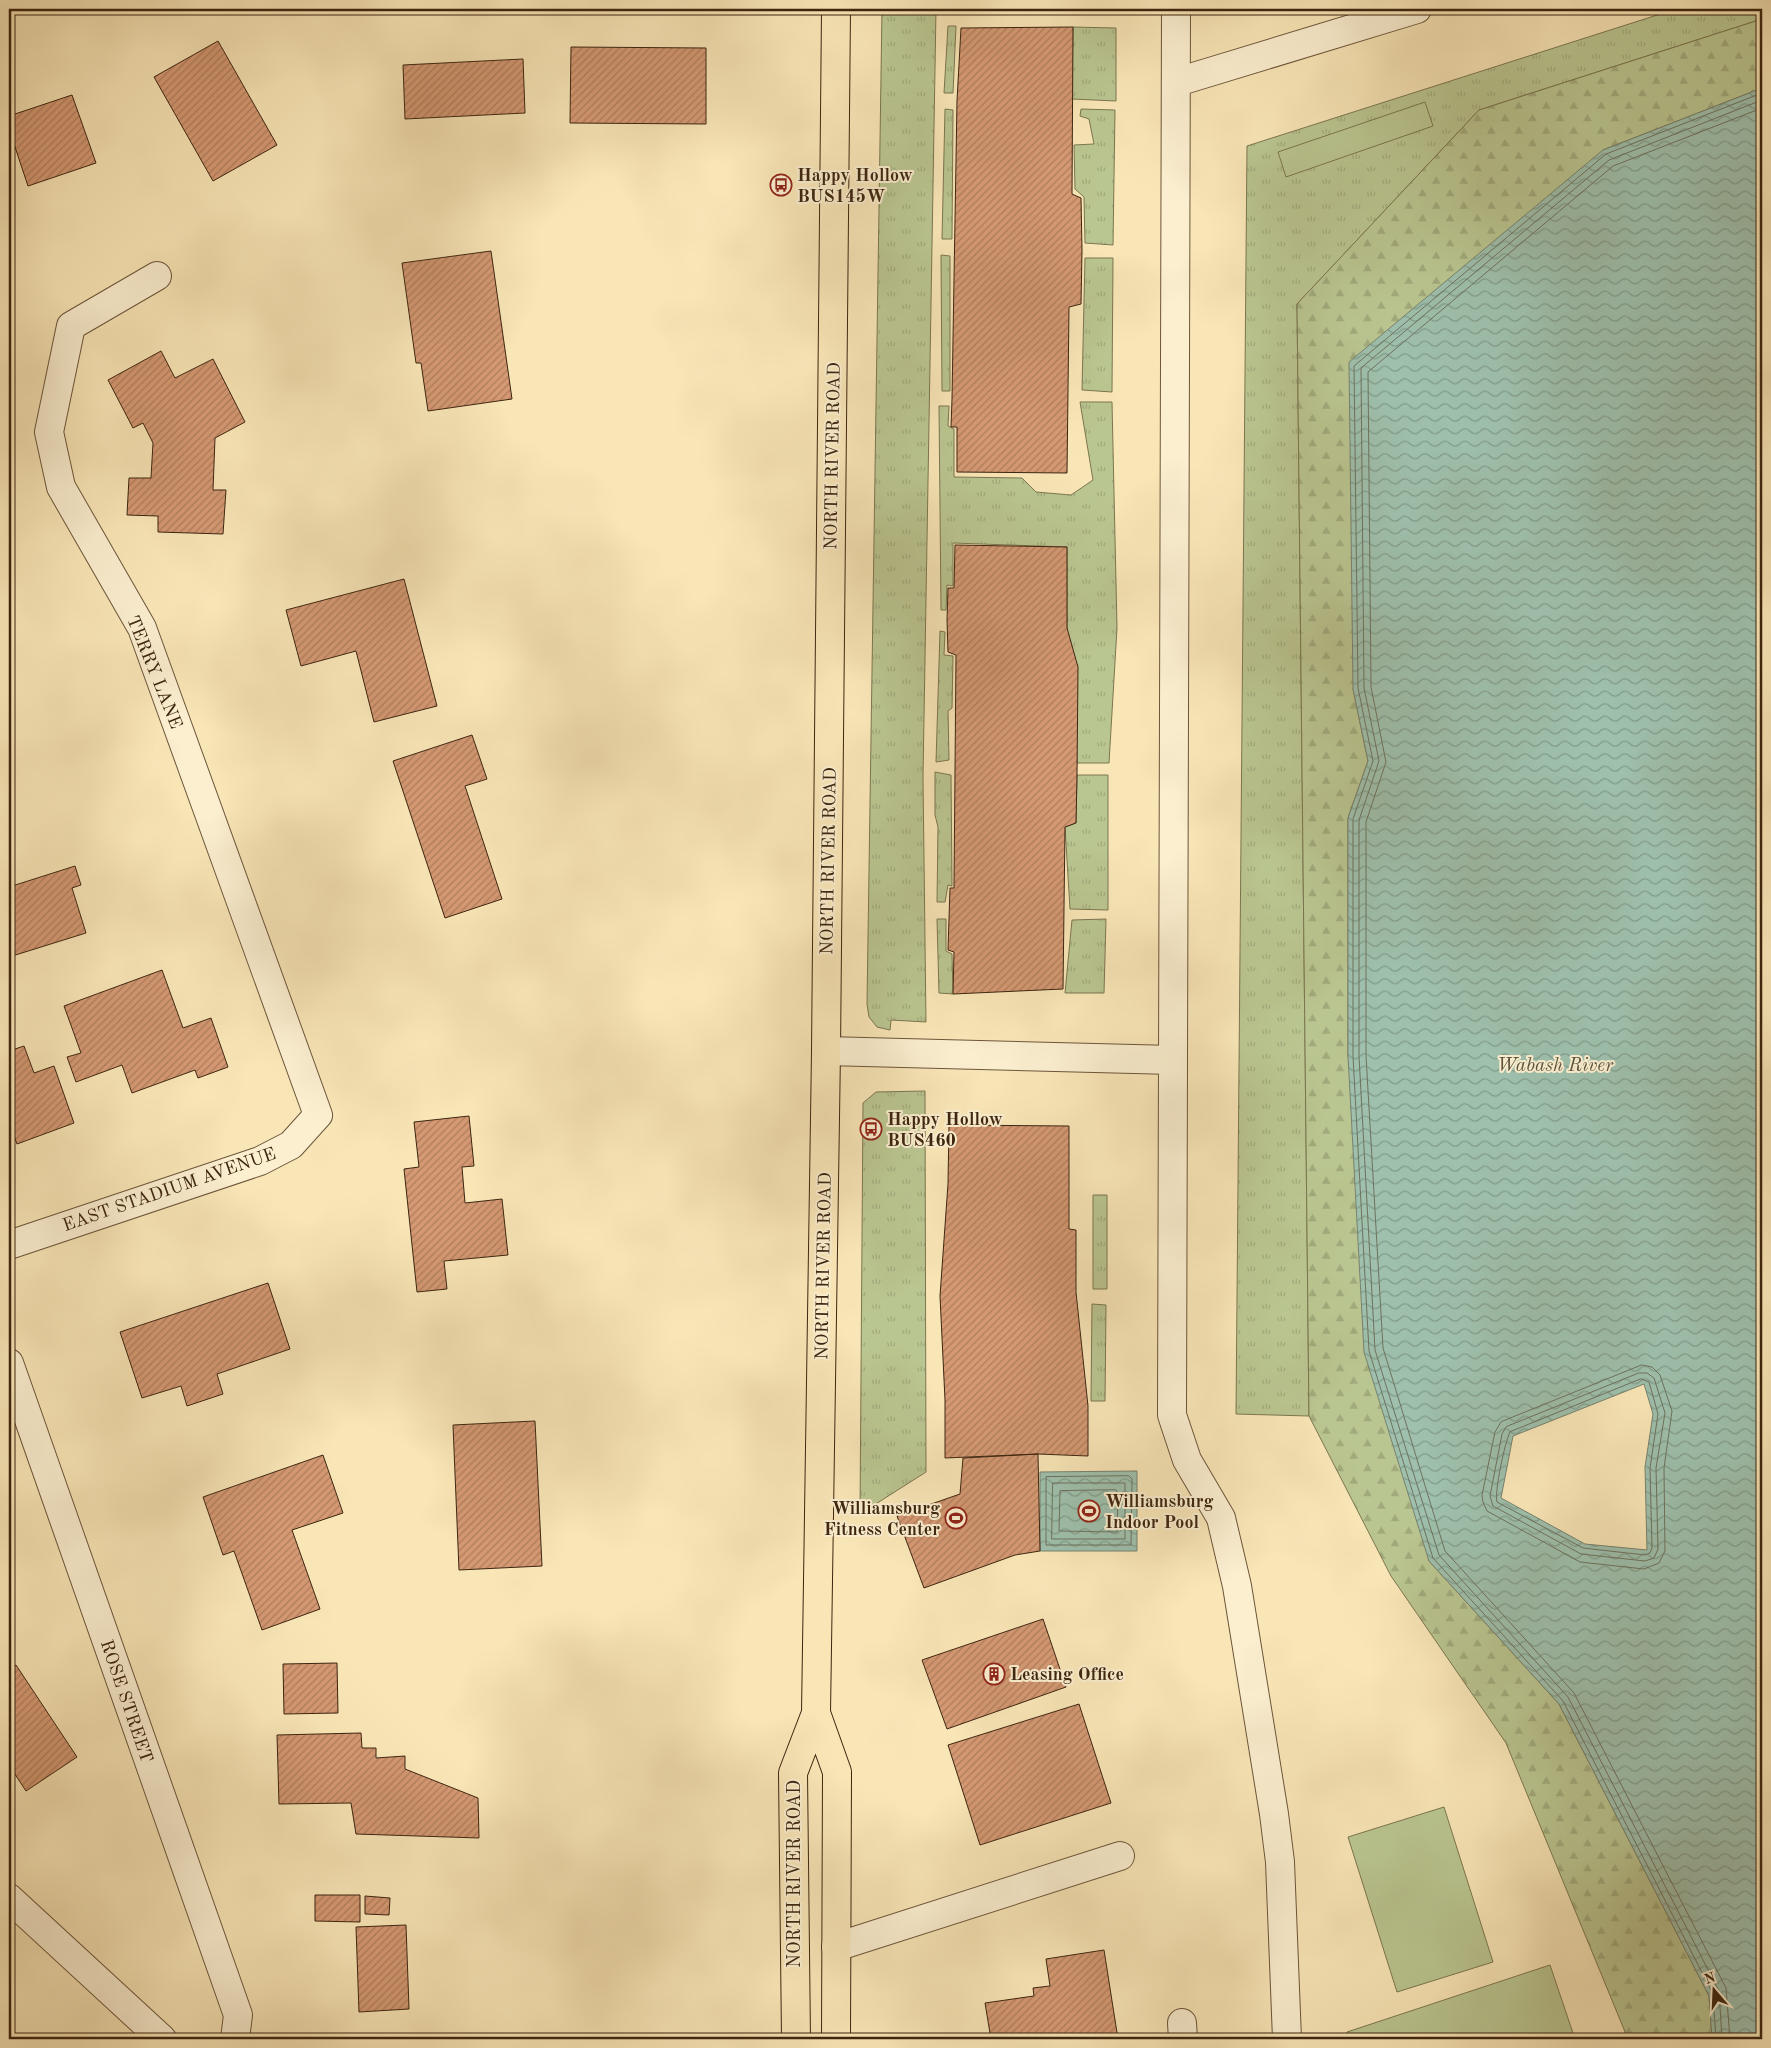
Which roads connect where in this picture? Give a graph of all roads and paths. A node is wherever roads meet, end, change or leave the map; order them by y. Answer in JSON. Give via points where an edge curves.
{"nodes":[{"id":1,"x":836,"y":9,"type":"edge"},
{"id":2,"x":1176,"y":9,"type":"edge"},
{"id":3,"x":1416,"y":9,"type":"edge"},
{"id":4,"x":1176,"y":82,"type":"junction"},
{"id":5,"x":157,"y":276,"type":"dead end"},
{"id":6,"x":826,"y":1051,"type":"junction"},
{"id":7,"x":1173,"y":1060,"type":"junction"},
{"id":8,"x":318,"y":1115,"type":"joint"},
{"id":9,"x":9,"y":1245,"type":"edge"},
{"id":10,"x":9,"y":1363,"type":"edge"},
{"id":11,"x":816,"y":1713,"type":"junction"},
{"id":12,"x":1120,"y":1856,"type":"dead end"},
{"id":13,"x":9,"y":1898,"type":"edge"},
{"id":14,"x":836,"y":1947,"type":"junction"},
{"id":15,"x":162,"y":2039,"type":"edge"},
{"id":16,"x":235,"y":2039,"type":"edge"},
{"id":17,"x":796,"y":2039,"type":"edge"},
{"id":18,"x":836,"y":2039,"type":"edge"},
{"id":19,"x":1287,"y":2039,"type":"edge"}],
"edges":[{"from":1,"to":6,"type":"main road","name":"NORTH RIVER ROAD"},
{"from":2,"to":4,"type":"street"},
{"from":3,"to":4,"type":"street"},
{"from":4,"to":7,"type":"street"},
{"from":5,"to":8,"type":"street","name":"TERRY LANE","via":[[71,326],[48,432],[61,487],[142,628]]},
{"from":6,"to":7,"type":"street"},
{"from":6,"to":11,"type":"main road","name":"NORTH RIVER ROAD"},
{"from":7,"to":19,"type":"street","via":[[1172,1415],[1187,1460],[1221,1518],[1237,1586],[1280,1862]]},
{"from":8,"to":9,"type":"street","name":"EAST STADIUM AVENUE","via":[[291,1145],[260,1161]]},
{"from":10,"to":16,"type":"street","name":"ROSE STREET","via":[[238,2015]]},
{"from":11,"to":14,"type":"main road","name":"NORTH RIVER ROAD","via":[[837,1772]]},
{"from":11,"to":17,"type":"main road","name":"NORTH RIVER ROAD","via":[[793,1773]]},
{"from":12,"to":14,"type":"street"},
{"from":13,"to":15,"type":"street"},
{"from":14,"to":18,"type":"main road","name":"NORTH RIVER ROAD"}]}
